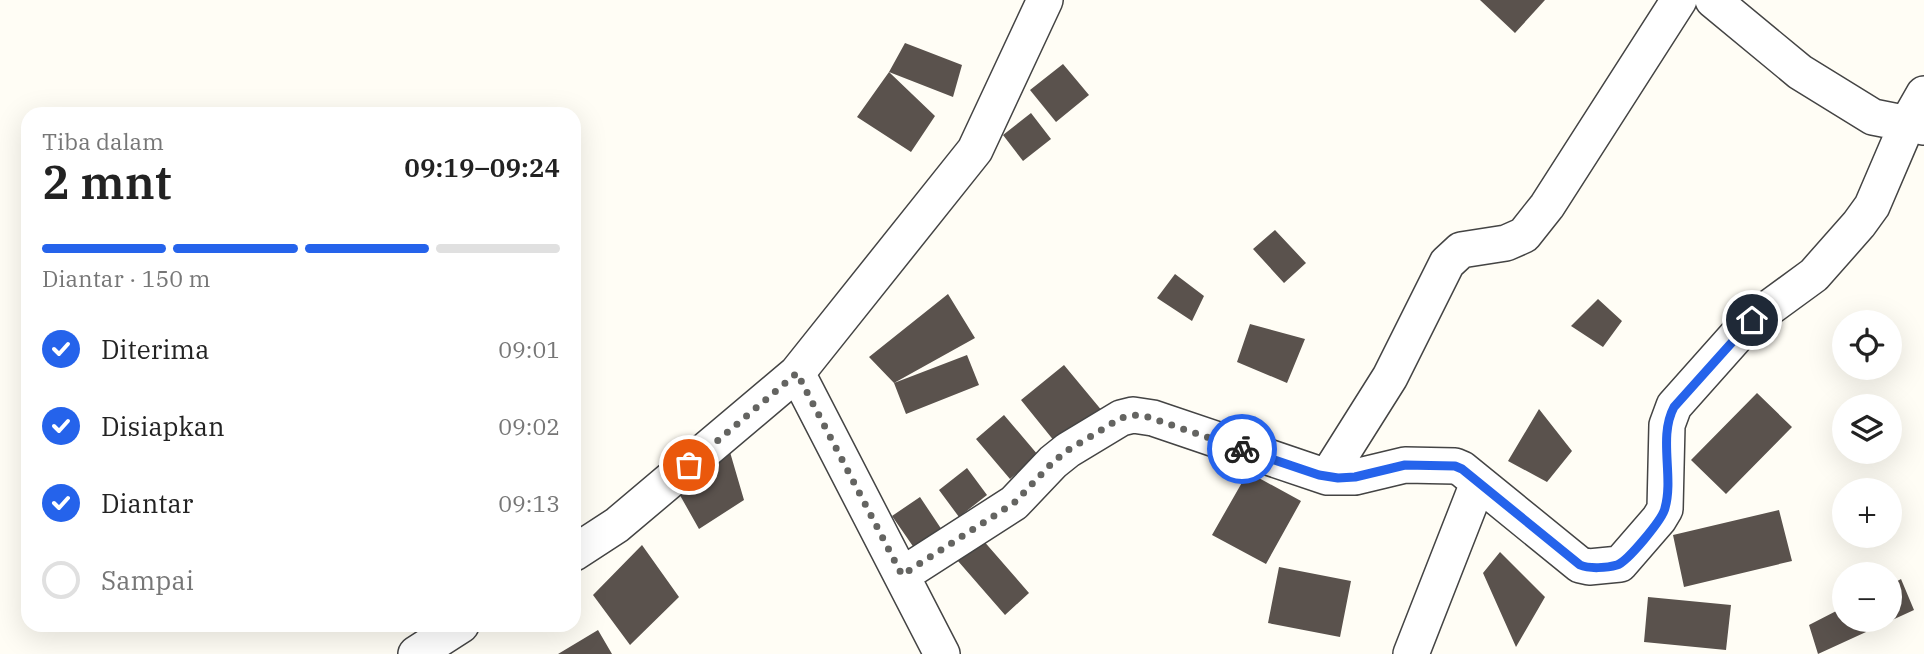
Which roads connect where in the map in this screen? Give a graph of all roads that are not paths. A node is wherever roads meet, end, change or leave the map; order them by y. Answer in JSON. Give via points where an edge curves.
{"nodes":[{"id":1,"x":1045,"y":0,"type":"edge"},
{"id":2,"x":1679,"y":0,"type":"edge"},
{"id":3,"x":1713,"y":0,"type":"edge"},
{"id":4,"x":1919,"y":114,"type":"edge"},
{"id":5,"x":797,"y":373,"type":"junction"},
{"id":6,"x":1328,"y":477,"type":"junction"},
{"id":7,"x":1478,"y":483,"type":"junction"},
{"id":8,"x":581,"y":548,"type":"edge"},
{"id":9,"x":902,"y":575,"type":"junction"},
{"id":10,"x":450,"y":632,"type":"edge"},
{"id":11,"x":416,"y":654,"type":"edge"},
{"id":12,"x":942,"y":654,"type":"edge"},
{"id":13,"x":1411,"y":654,"type":"edge"}],
"edges":[{"from":1,"to":5,"type":"street","via":[[975,150]]},
{"from":2,"to":6,"type":"street","via":[[1524,235],[1506,243],[1461,250],[1447,262],[1390,377]]},
{"from":3,"to":4,"type":"street","via":[[1800,72],[1872,117]]},
{"from":4,"to":7,"type":"street","via":[[1859,224],[1814,275],[1747,324],[1674,407],[1667,425],[1665,509],[1623,561],[1580,565]]},
{"from":5,"to":8,"type":"street","via":[[617,525]]},
{"from":5,"to":9,"type":"street"},
{"from":6,"to":7,"type":"street","via":[[1355,477],[1405,465],[1447,464],[1462,469]]},
{"from":6,"to":9,"type":"street","via":[[1153,418],[1128,416],[1068,450],[1014,503]]},
{"from":7,"to":13,"type":"street"},
{"from":9,"to":12,"type":"street"},
{"from":10,"to":11,"type":"street"}]}
